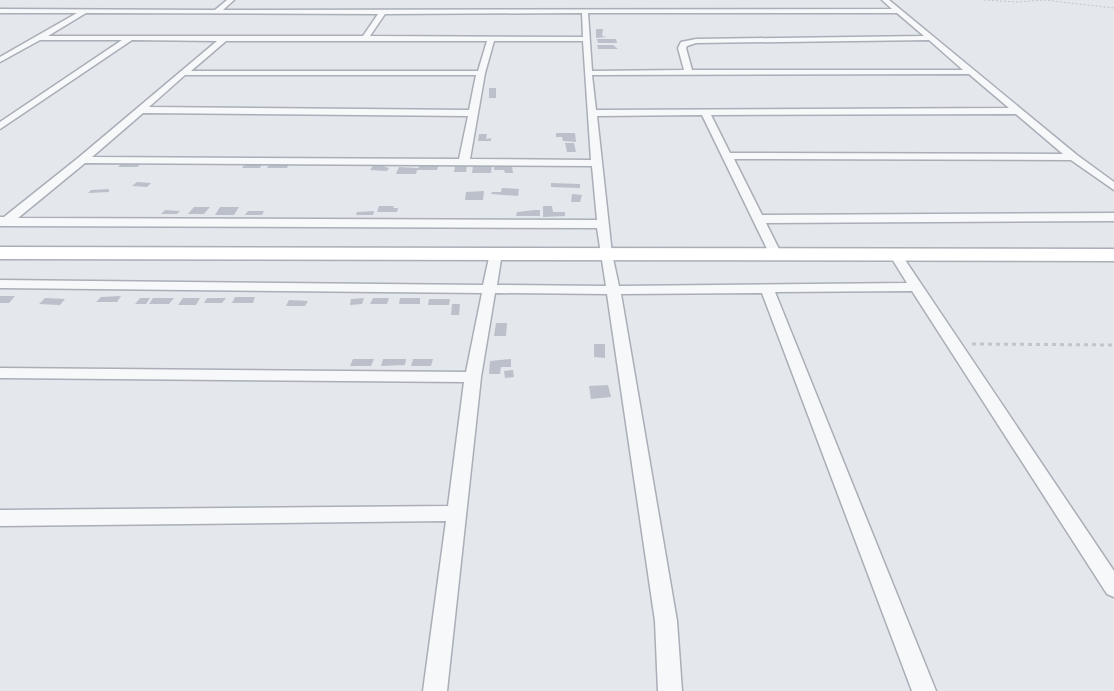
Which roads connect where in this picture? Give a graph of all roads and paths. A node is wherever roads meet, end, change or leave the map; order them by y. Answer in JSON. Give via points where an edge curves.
{"nodes":[{"id":1,"x":231,"y":0,"type":"edge"},
{"id":2,"x":693,"y":0,"type":"edge"},
{"id":3,"x":786,"y":0,"type":"edge"},
{"id":4,"x":885,"y":0,"type":"edge"},
{"id":5,"x":984,"y":0,"type":"edge"},
{"id":6,"x":1114,"y":8,"type":"edge"},
{"id":7,"x":85,"y":11,"type":"junction"},
{"id":8,"x":898,"y":11,"type":"junction"},
{"id":9,"x":1,"y":12,"type":"edge"},
{"id":10,"x":217,"y":12,"type":"junction"},
{"id":11,"x":382,"y":12,"type":"junction"},
{"id":12,"x":585,"y":12,"type":"junction"},
{"id":13,"x":699,"y":12,"type":"junction"},
{"id":14,"x":797,"y":12,"type":"junction"},
{"id":15,"x":39,"y":38,"type":"junction"},
{"id":16,"x":131,"y":38,"type":"junction"},
{"id":17,"x":928,"y":38,"type":"junction"},
{"id":18,"x":223,"y":39,"type":"junction"},
{"id":19,"x":365,"y":39,"type":"junction"},
{"id":20,"x":491,"y":39,"type":"junction"},
{"id":21,"x":585,"y":39,"type":"junction"},
{"id":22,"x":0,"y":60,"type":"edge"},
{"id":23,"x":971,"y":72,"type":"junction"},
{"id":24,"x":182,"y":73,"type":"junction"},
{"id":25,"x":481,"y":73,"type":"junction"},
{"id":26,"x":588,"y":73,"type":"junction"},
{"id":27,"x":689,"y":73,"type":"junction"},
{"id":28,"x":140,"y":110,"type":"junction"},
{"id":29,"x":1017,"y":111,"type":"junction"},
{"id":30,"x":474,"y":113,"type":"junction"},
{"id":31,"x":594,"y":113,"type":"junction"},
{"id":32,"x":706,"y":114,"type":"junction"},
{"id":33,"x":0,"y":126,"type":"edge"},
{"id":34,"x":729,"y":156,"type":"junction"},
{"id":35,"x":1073,"y":157,"type":"junction"},
{"id":36,"x":82,"y":160,"type":"junction"},
{"id":37,"x":464,"y":162,"type":"junction"},
{"id":38,"x":597,"y":162,"type":"junction"},
{"id":39,"x":1114,"y":187,"type":"edge"},
{"id":40,"x":1114,"y":217,"type":"edge"},
{"id":41,"x":759,"y":219,"type":"junction"},
{"id":42,"x":2,"y":222,"type":"edge"},
{"id":43,"x":603,"y":224,"type":"junction"},
{"id":44,"x":0,"y":253,"type":"edge"},
{"id":45,"x":496,"y":253,"type":"junction"},
{"id":46,"x":775,"y":253,"type":"junction"},
{"id":47,"x":606,"y":254,"type":"junction"},
{"id":48,"x":895,"y":254,"type":"junction"},
{"id":49,"x":1114,"y":255,"type":"edge"},
{"id":50,"x":0,"y":284,"type":"edge"},
{"id":51,"x":916,"y":287,"type":"junction"},
{"id":52,"x":491,"y":289,"type":"junction"},
{"id":53,"x":766,"y":289,"type":"junction"},
{"id":54,"x":612,"y":290,"type":"junction"},
{"id":55,"x":954,"y":344,"type":"junction"},
{"id":56,"x":1114,"y":345,"type":"edge"},
{"id":57,"x":0,"y":373,"type":"edge"},
{"id":58,"x":473,"y":377,"type":"junction"},
{"id":59,"x":457,"y":513,"type":"junction"},
{"id":60,"x":0,"y":518,"type":"edge"},
{"id":61,"x":1114,"y":588,"type":"edge"},
{"id":62,"x":435,"y":691,"type":"edge"},
{"id":63,"x":670,"y":691,"type":"edge"},
{"id":64,"x":924,"y":691,"type":"edge"}],
"edges":[{"from":1,"to":10,"type":"street"},
{"from":2,"to":13,"type":"street"},
{"from":3,"to":14,"type":"street"},
{"from":4,"to":8,"type":"street"},
{"from":5,"to":6,"type":"path","via":[[1044,0]]},
{"from":7,"to":9,"type":"street"},
{"from":7,"to":10,"type":"street"},
{"from":7,"to":15,"type":"street"},
{"from":8,"to":14,"type":"street"},
{"from":8,"to":17,"type":"street"},
{"from":10,"to":11,"type":"street"},
{"from":11,"to":12,"type":"street","via":[[509,9]]},
{"from":11,"to":19,"type":"street"},
{"from":12,"to":13,"type":"street"},
{"from":12,"to":21,"type":"street"},
{"from":13,"to":14,"type":"street"},
{"from":15,"to":16,"type":"street"},
{"from":15,"to":22,"type":"street"},
{"from":16,"to":18,"type":"street"},
{"from":16,"to":33,"type":"street"},
{"from":17,"to":23,"type":"street"},
{"from":17,"to":27,"type":"street","via":[[696,41],[684,44],[682,48]]},
{"from":18,"to":19,"type":"street"},
{"from":18,"to":24,"type":"street"},
{"from":19,"to":20,"type":"street"},
{"from":20,"to":21,"type":"street"},
{"from":20,"to":25,"type":"street"},
{"from":21,"to":26,"type":"street"},
{"from":23,"to":27,"type":"street"},
{"from":23,"to":29,"type":"street"},
{"from":24,"to":25,"type":"street"},
{"from":24,"to":28,"type":"street"},
{"from":25,"to":30,"type":"street"},
{"from":26,"to":27,"type":"street"},
{"from":26,"to":31,"type":"street"},
{"from":28,"to":30,"type":"street"},
{"from":28,"to":36,"type":"street"},
{"from":29,"to":32,"type":"street"},
{"from":29,"to":35,"type":"street"},
{"from":30,"to":37,"type":"street"},
{"from":31,"to":32,"type":"street"},
{"from":31,"to":38,"type":"street"},
{"from":32,"to":34,"type":"street"},
{"from":34,"to":35,"type":"street"},
{"from":34,"to":41,"type":"street"},
{"from":35,"to":39,"type":"street"},
{"from":36,"to":37,"type":"street"},
{"from":36,"to":42,"type":"street"},
{"from":37,"to":38,"type":"street"},
{"from":38,"to":43,"type":"street"},
{"from":40,"to":41,"type":"street"},
{"from":41,"to":46,"type":"street"},
{"from":42,"to":43,"type":"street"},
{"from":43,"to":47,"type":"street"},
{"from":44,"to":45,"type":"street"},
{"from":45,"to":47,"type":"street"},
{"from":45,"to":52,"type":"street"},
{"from":46,"to":47,"type":"street"},
{"from":46,"to":48,"type":"street"},
{"from":47,"to":54,"type":"street"},
{"from":48,"to":49,"type":"street"},
{"from":48,"to":51,"type":"street"},
{"from":50,"to":52,"type":"street"},
{"from":51,"to":53,"type":"street"},
{"from":51,"to":55,"type":"street"},
{"from":52,"to":54,"type":"street"},
{"from":52,"to":58,"type":"street"},
{"from":53,"to":54,"type":"street"},
{"from":53,"to":64,"type":"street"},
{"from":54,"to":63,"type":"street","via":[[666,621]]},
{"from":55,"to":56,"type":"path"},
{"from":55,"to":61,"type":"street"},
{"from":57,"to":58,"type":"street"},
{"from":58,"to":59,"type":"street"},
{"from":59,"to":60,"type":"street"},
{"from":59,"to":62,"type":"street"}]}
